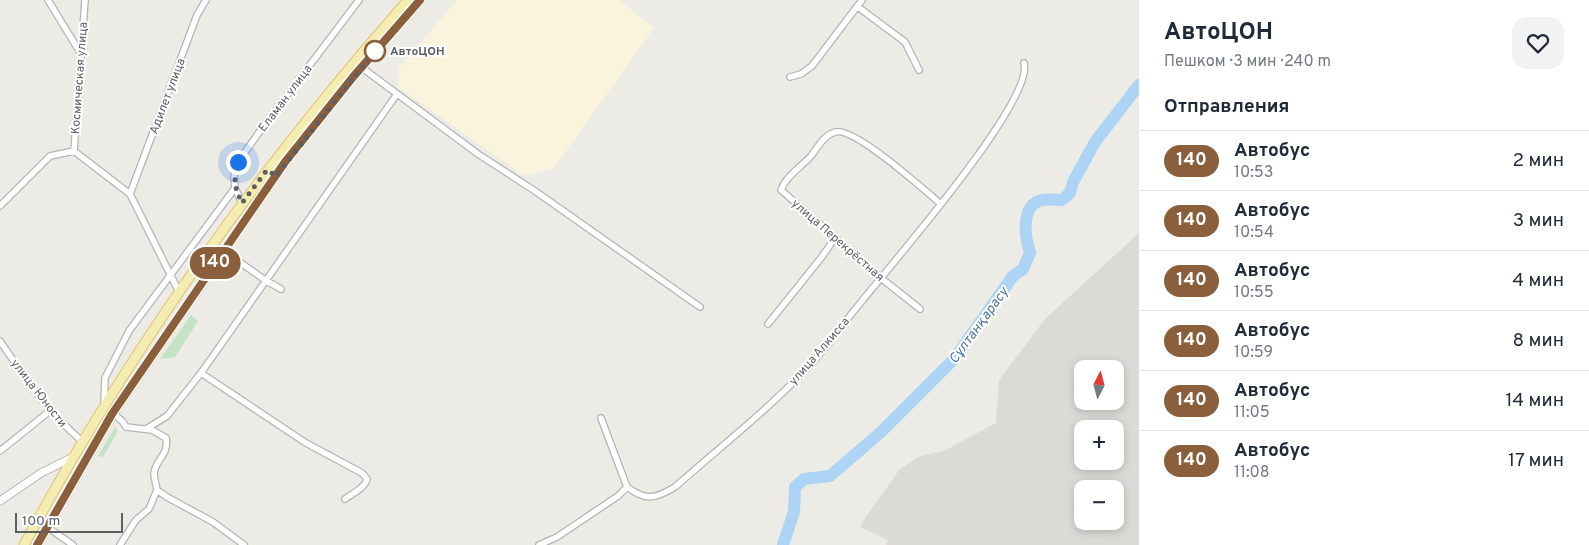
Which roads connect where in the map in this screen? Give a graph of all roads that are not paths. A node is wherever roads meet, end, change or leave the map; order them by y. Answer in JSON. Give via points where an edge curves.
{"nodes":[{"id":1,"x":48,"y":0,"type":"edge"},
{"id":2,"x":85,"y":0,"type":"edge"},
{"id":3,"x":206,"y":0,"type":"edge"},
{"id":4,"x":359,"y":0,"type":"edge"},
{"id":5,"x":408,"y":0,"type":"edge"},
{"id":6,"x":420,"y":0,"type":"edge"},
{"id":7,"x":862,"y":0,"type":"edge"},
{"id":8,"x":858,"y":6,"type":"junction"},
{"id":9,"x":80,"y":54,"type":"junction"},
{"id":10,"x":1024,"y":63,"type":"dead end"},
{"id":11,"x":361,"y":67,"type":"junction"},
{"id":12,"x":919,"y":70,"type":"dead end"},
{"id":13,"x":790,"y":77,"type":"dead end"},
{"id":14,"x":397,"y":94,"type":"junction"},
{"id":15,"x":74,"y":151,"type":"junction"},
{"id":16,"x":267,"y":170,"type":"junction"},
{"id":17,"x":276,"y":176,"type":"junction"},
{"id":18,"x":235,"y":188,"type":"junction"},
{"id":19,"x":130,"y":194,"type":"junction"},
{"id":20,"x":242,"y":203,"type":"junction"},
{"id":21,"x":941,"y":204,"type":"junction"},
{"id":22,"x":0,"y":206,"type":"edge"},
{"id":23,"x":835,"y":238,"type":"junction"},
{"id":24,"x":224,"y":251,"type":"junction"},
{"id":25,"x":170,"y":274,"type":"junction"},
{"id":26,"x":881,"y":278,"type":"junction"},
{"id":27,"x":265,"y":280,"type":"junction"},
{"id":28,"x":281,"y":289,"type":"dead end"},
{"id":29,"x":179,"y":292,"type":"junction"},
{"id":30,"x":700,"y":307,"type":"dead end"},
{"id":31,"x":920,"y":309,"type":"dead end"},
{"id":32,"x":768,"y":324,"type":"dead end"},
{"id":33,"x":0,"y":340,"type":"edge"},
{"id":34,"x":201,"y":373,"type":"junction"},
{"id":35,"x":104,"y":406,"type":"junction"},
{"id":36,"x":51,"y":410,"type":"junction"},
{"id":37,"x":112,"y":414,"type":"junction"},
{"id":38,"x":601,"y":418,"type":"dead end"},
{"id":39,"x":146,"y":428,"type":"junction"},
{"id":40,"x":82,"y":441,"type":"junction"},
{"id":41,"x":0,"y":451,"type":"edge"},
{"id":42,"x":71,"y":458,"type":"junction"},
{"id":43,"x":627,"y":487,"type":"junction"},
{"id":44,"x":157,"y":490,"type":"junction"},
{"id":45,"x":345,"y":499,"type":"dead end"},
{"id":46,"x":0,"y":501,"type":"edge"},
{"id":47,"x":47,"y":527,"type":"junction"},
{"id":48,"x":24,"y":545,"type":"edge"},
{"id":49,"x":37,"y":545,"type":"edge"},
{"id":50,"x":74,"y":545,"type":"edge"},
{"id":51,"x":120,"y":545,"type":"edge"},
{"id":52,"x":244,"y":545,"type":"edge"},
{"id":53,"x":539,"y":545,"type":"edge"}],
"edges":[{"from":1,"to":9,"type":"street"},
{"from":2,"to":9,"type":"street","name":"Космическая улица"},
{"from":3,"to":19,"type":"street","name":"Адилет улица","via":[[197,15]]},
{"from":4,"to":18,"type":"street","name":"Еламан улица","via":[[238,162]]},
{"from":5,"to":16,"type":"main road","via":[[353,62]]},
{"from":6,"to":11,"type":"main road"},
{"from":7,"to":8,"type":"street"},
{"from":8,"to":12,"type":"street","via":[[905,42]]},
{"from":8,"to":13,"type":"street","via":[[812,66]]},
{"from":9,"to":15,"type":"street","name":"Космическая улица"},
{"from":10,"to":21,"type":"street","name":"улица Алкисса","via":[[1023,80],[1012,104]]},
{"from":11,"to":14,"type":"street"},
{"from":11,"to":17,"type":"main road"},
{"from":14,"to":27,"type":"street"},
{"from":14,"to":30,"type":"street","via":[[478,154]]},
{"from":15,"to":19,"type":"street"},
{"from":15,"to":22,"type":"street","name":"Космическая улица","via":[[50,156]]},
{"from":16,"to":17,"type":"main road"},
{"from":16,"to":20,"type":"main road"},
{"from":17,"to":24,"type":"main road"},
{"from":18,"to":20,"type":"street"},
{"from":18,"to":25,"type":"street"},
{"from":19,"to":25,"type":"street"},
{"from":20,"to":29,"type":"main road"},
{"from":21,"to":23,"type":"street","name":"улица Перекрёстная","via":[[854,136],[836,131],[826,136],[784,182],[781,190]]},
{"from":21,"to":26,"type":"street","name":"улица Алкисса"},
{"from":23,"to":26,"type":"street","name":"улица Перекрёстная"},
{"from":23,"to":32,"type":"street"},
{"from":24,"to":27,"type":"street"},
{"from":24,"to":37,"type":"main road"},
{"from":25,"to":29,"type":"street"},
{"from":25,"to":35,"type":"street","via":[[129,330],[105,378]]},
{"from":26,"to":31,"type":"street","name":"улица Перекрёстная"},
{"from":26,"to":43,"type":"street","name":"улица Алкисса","via":[[811,364],[775,400],[675,487],[662,495],[648,498]]},
{"from":27,"to":28,"type":"street"},
{"from":27,"to":34,"type":"street"},
{"from":29,"to":35,"type":"main road"},
{"from":33,"to":36,"type":"street","name":"улица Юности"},
{"from":34,"to":39,"type":"street","via":[[166,416]]},
{"from":34,"to":45,"type":"street","via":[[306,443],[362,473],[367,482]]},
{"from":35,"to":40,"type":"main road"},
{"from":36,"to":40,"type":"street","name":"улица Юности"},
{"from":36,"to":41,"type":"street"},
{"from":37,"to":39,"type":"street","via":[[126,426]]},
{"from":37,"to":47,"type":"main road"},
{"from":38,"to":43,"type":"street"},
{"from":39,"to":44,"type":"street","via":[[166,438],[165,454],[154,471]]},
{"from":40,"to":42,"type":"main road"},
{"from":42,"to":46,"type":"street","via":[[41,473]]},
{"from":42,"to":48,"type":"main road"},
{"from":43,"to":53,"type":"street","via":[[557,537]]},
{"from":44,"to":51,"type":"street","via":[[149,509],[136,520]]},
{"from":44,"to":52,"type":"street","via":[[213,522]]},
{"from":47,"to":49,"type":"main road"},
{"from":47,"to":50,"type":"street"}]}
